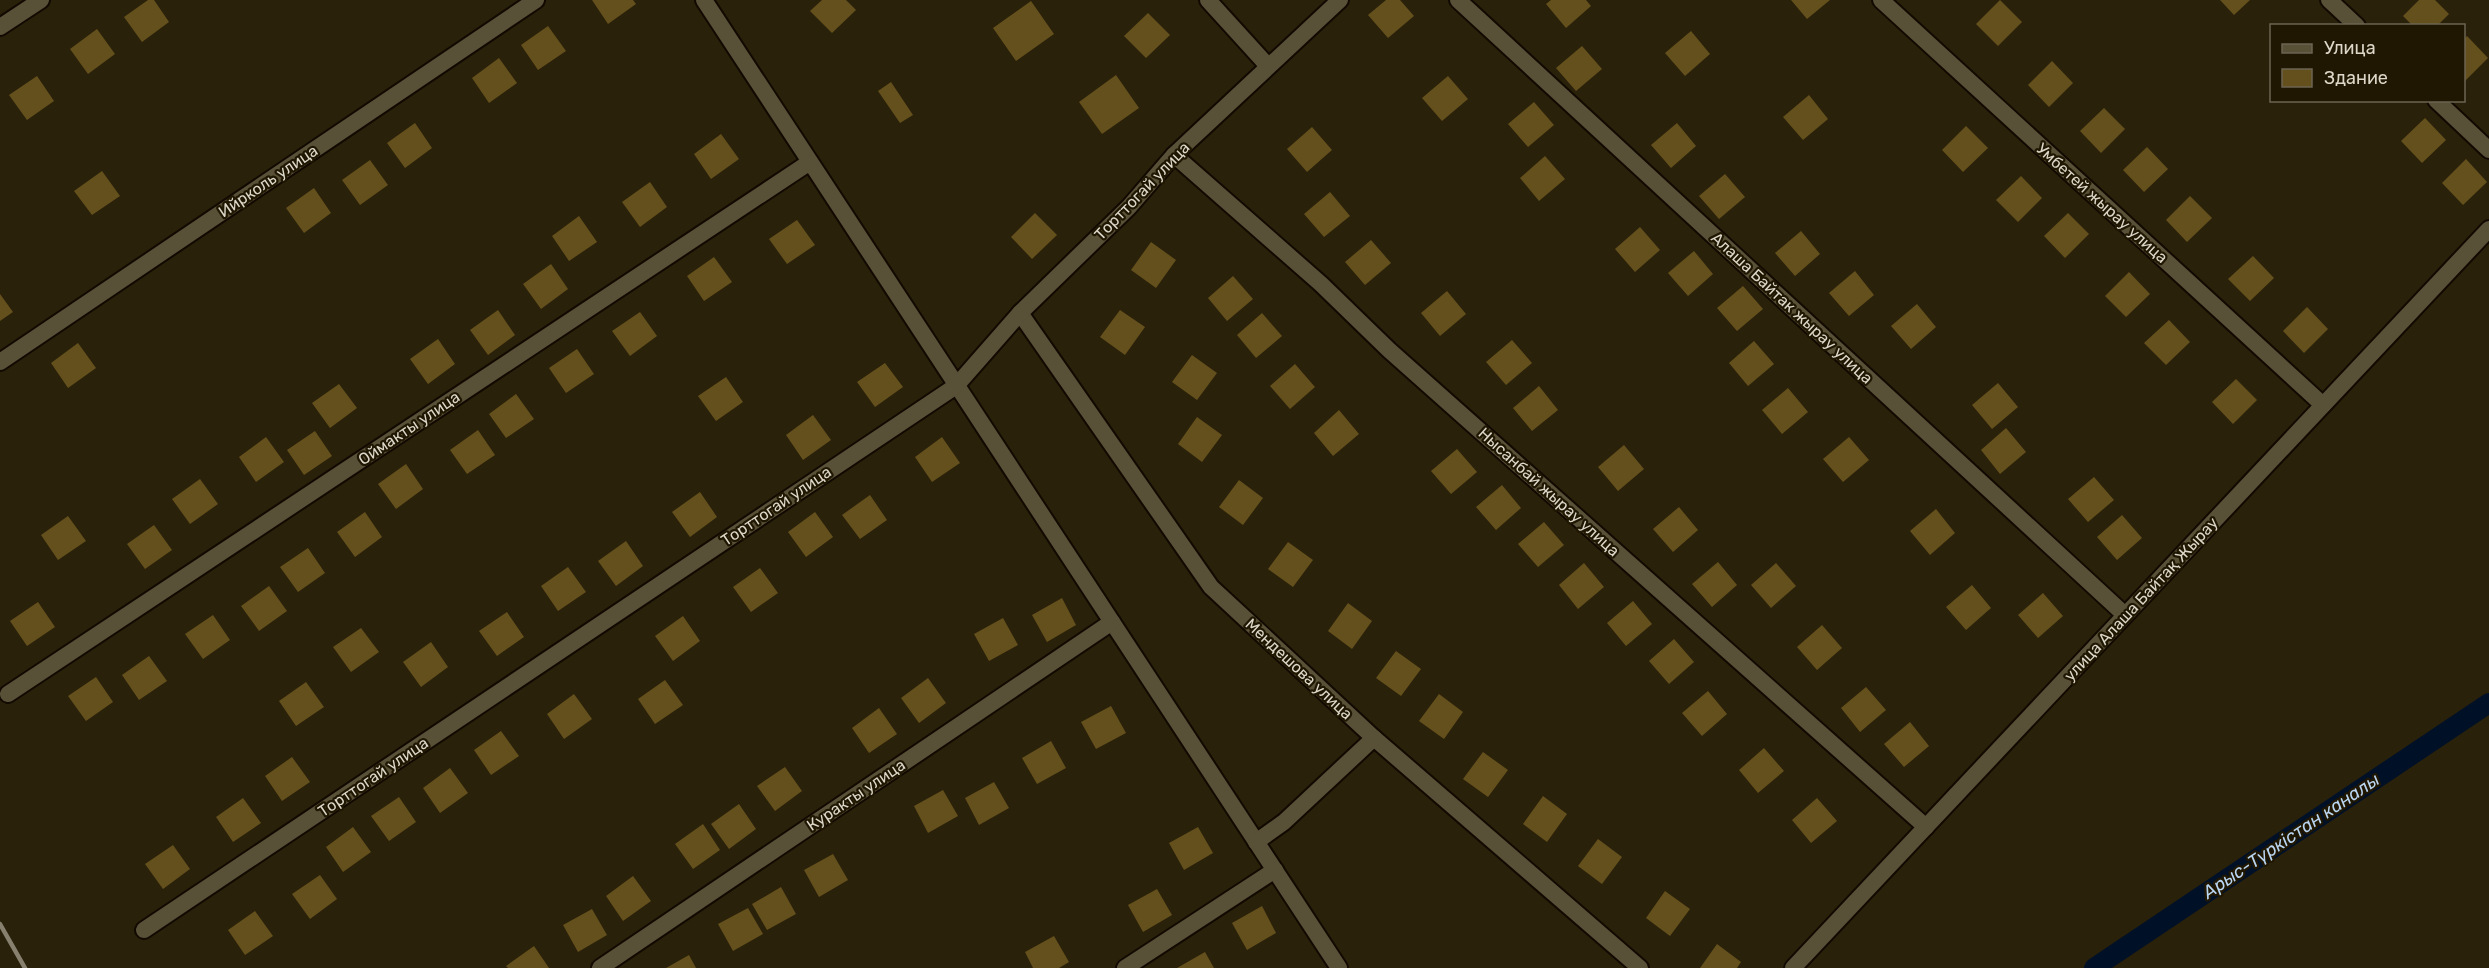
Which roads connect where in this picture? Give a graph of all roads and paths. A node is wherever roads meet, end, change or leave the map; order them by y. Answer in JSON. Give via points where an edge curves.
{"nodes":[{"id":1,"x":41,"y":0,"type":"edge"},
{"id":2,"x":536,"y":0,"type":"edge"},
{"id":3,"x":704,"y":0,"type":"edge"},
{"id":4,"x":1208,"y":0,"type":"edge"},
{"id":5,"x":1340,"y":0,"type":"edge"},
{"id":6,"x":1458,"y":0,"type":"edge"},
{"id":7,"x":1881,"y":0,"type":"edge"},
{"id":8,"x":2329,"y":0,"type":"edge"},
{"id":9,"x":2354,"y":24,"type":"edge"},
{"id":10,"x":0,"y":27,"type":"edge"},
{"id":11,"x":1268,"y":66,"type":"junction"},
{"id":12,"x":2438,"y":102,"type":"edge"},
{"id":13,"x":2489,"y":150,"type":"edge"},
{"id":14,"x":1174,"y":155,"type":"junction"},
{"id":15,"x":810,"y":162,"type":"junction"},
{"id":16,"x":2489,"y":229,"type":"edge"},
{"id":17,"x":1020,"y":313,"type":"junction"},
{"id":18,"x":0,"y":362,"type":"edge"},
{"id":19,"x":956,"y":386,"type":"junction"},
{"id":20,"x":2323,"y":405,"type":"junction"},
{"id":21,"x":2125,"y":615,"type":"junction"},
{"id":22,"x":1112,"y":622,"type":"junction"},
{"id":23,"x":8,"y":694,"type":"dead end"},
{"id":24,"x":1374,"y":738,"type":"junction"},
{"id":25,"x":1926,"y":827,"type":"junction"},
{"id":26,"x":1256,"y":842,"type":"junction"},
{"id":27,"x":1275,"y":870,"type":"junction"},
{"id":28,"x":144,"y":930,"type":"dead end"},
{"id":29,"x":600,"y":968,"type":"edge"},
{"id":30,"x":1125,"y":968,"type":"edge"},
{"id":31,"x":1339,"y":968,"type":"edge"},
{"id":32,"x":1640,"y":968,"type":"edge"},
{"id":33,"x":1793,"y":968,"type":"edge"}],
"edges":[{"from":1,"to":10,"type":"street"},
{"from":2,"to":18,"type":"street","name":"Ийрколь улица"},
{"from":3,"to":15,"type":"street"},
{"from":4,"to":11,"type":"street"},
{"from":5,"to":11,"type":"street","name":"Торттогай улица"},
{"from":6,"to":21,"type":"street","name":"Алаша Байтак жырау улица"},
{"from":7,"to":20,"type":"street","name":"Умбетей жырау улица"},
{"from":8,"to":9,"type":"street"},
{"from":11,"to":14,"type":"street","name":"Торттогай улица"},
{"from":12,"to":13,"type":"street"},
{"from":14,"to":17,"type":"street","name":"Торттогай улица","via":[[1129,207]]},
{"from":14,"to":25,"type":"street","name":"Нысанбай жырау улица"},
{"from":15,"to":19,"type":"street"},
{"from":15,"to":23,"type":"street","name":"Оймакты улица"},
{"from":16,"to":20,"type":"street","name":"улица Алаша Байтақ Жырау"},
{"from":17,"to":19,"type":"street","name":"Торттогай улица"},
{"from":17,"to":24,"type":"street","name":"Мендешова улица","via":[[1211,587]]},
{"from":19,"to":22,"type":"street"},
{"from":19,"to":28,"type":"street","name":"Торттогай улица"},
{"from":20,"to":21,"type":"street","name":"улица Алаша Байтақ Жырау"},
{"from":21,"to":25,"type":"street","name":"улица Алаша Байтақ Жырау"},
{"from":22,"to":26,"type":"street"},
{"from":22,"to":29,"type":"street","name":"Куракты улица"},
{"from":24,"to":26,"type":"street","via":[[1284,822]]},
{"from":24,"to":32,"type":"street","name":"Мендешова улица"},
{"from":25,"to":33,"type":"street","name":"улица Алаша Байтақ Жырау"},
{"from":26,"to":27,"type":"street"},
{"from":27,"to":30,"type":"street"},
{"from":27,"to":31,"type":"street"}]}
